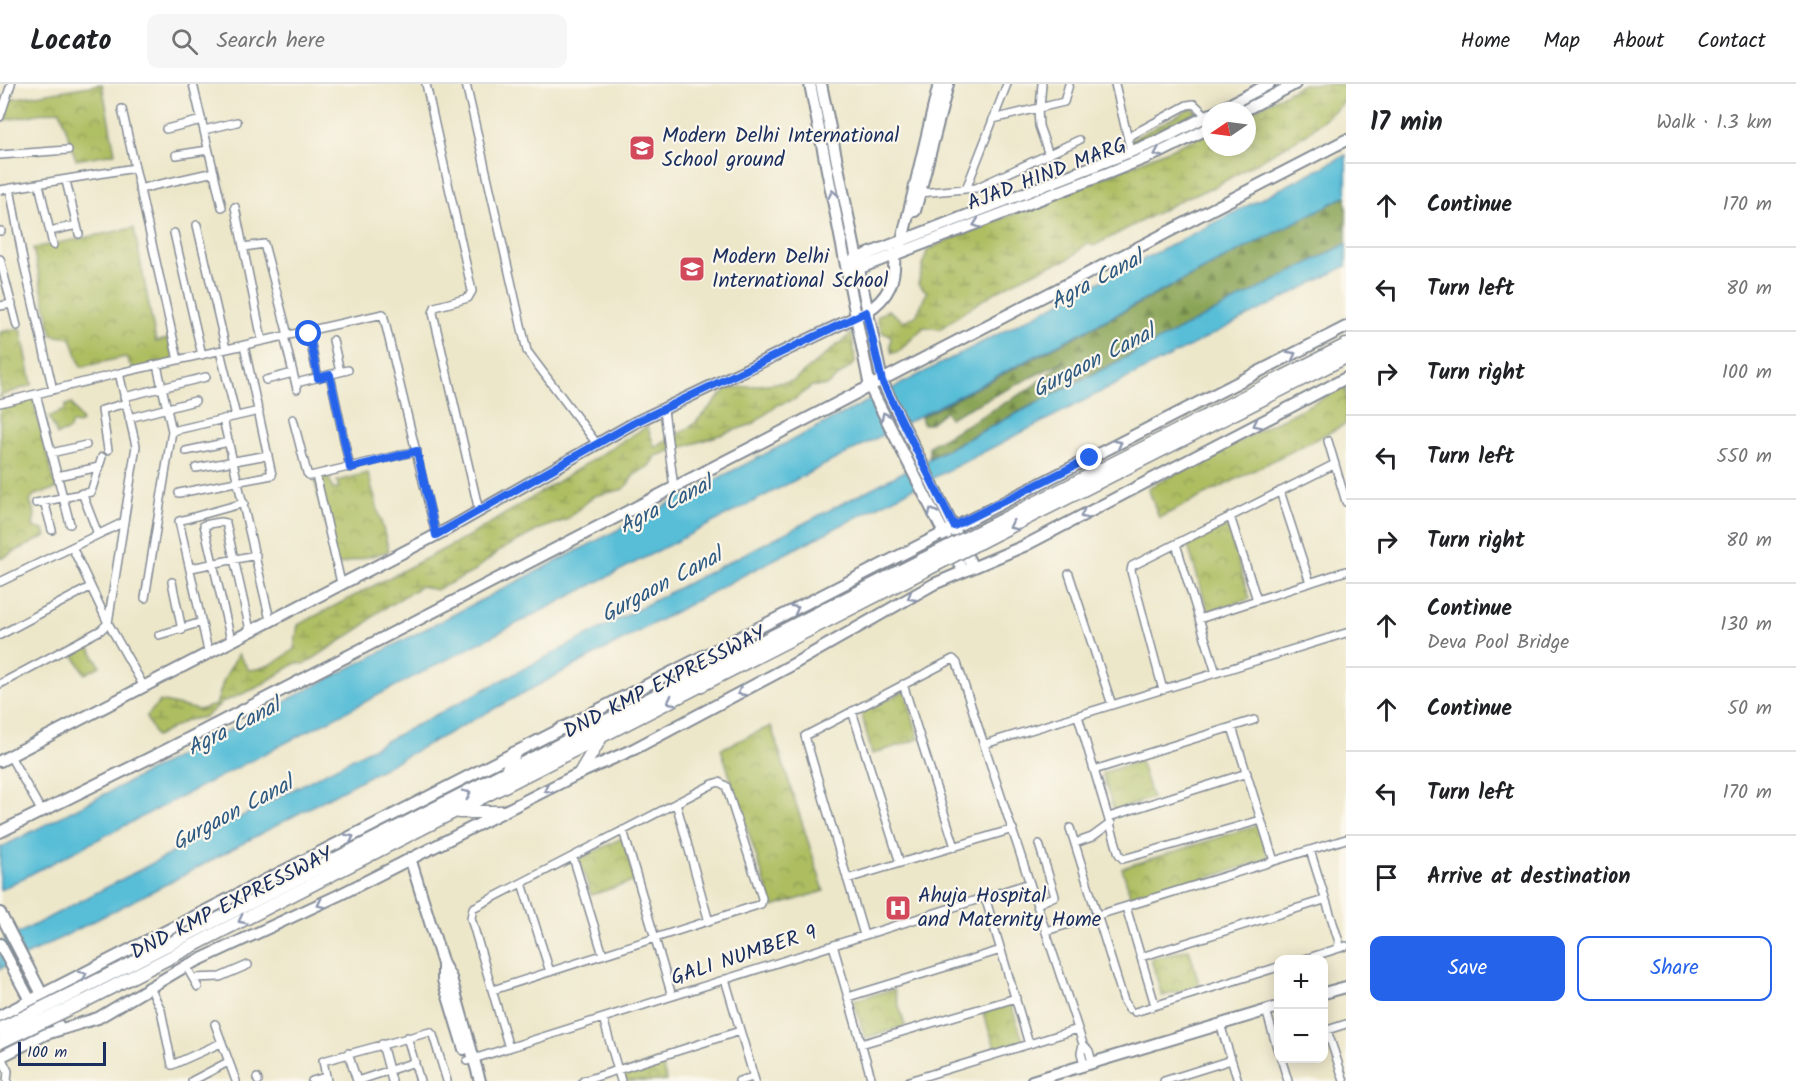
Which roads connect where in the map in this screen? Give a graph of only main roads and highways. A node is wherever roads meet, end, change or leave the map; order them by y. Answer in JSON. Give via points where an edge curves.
{"nodes":[{"id":1,"x":1346,"y":345,"type":"edge"},
{"id":2,"x":1346,"y":357,"type":"edge"},
{"id":3,"x":988,"y":533,"type":"junction"},
{"id":4,"x":562,"y":728,"type":"road end"},
{"id":5,"x":587,"y":731,"type":"junction"},
{"id":6,"x":605,"y":736,"type":"junction"},
{"id":7,"x":514,"y":753,"type":"road end"},
{"id":8,"x":580,"y":773,"type":"road end"},
{"id":9,"x":506,"y":774,"type":"junction"},
{"id":10,"x":456,"y":812,"type":"junction"},
{"id":11,"x":502,"y":812,"type":"road end"},
{"id":12,"x":80,"y":997,"type":"junction"},
{"id":13,"x":0,"y":1029,"type":"edge"},
{"id":14,"x":0,"y":1042,"type":"edge"}],
"edges":[{"from":1,"to":3,"type":"highway","name":"DND KMP EXPRESSWAY"},
{"from":2,"to":3,"type":"highway","name":"DND KMP EXPRESSWAY","one_way":true},
{"from":3,"to":5,"type":"highway","name":"DND KMP EXPRESSWAY","bridge":true},
{"from":3,"to":6,"type":"highway","name":"DND KMP EXPRESSWAY","one_way":true,"bridge":true},
{"from":4,"to":5,"type":"highway"},
{"from":5,"to":9,"type":"highway","name":"DND KMP EXPRESSWAY"},
{"from":6,"to":8,"type":"highway"},
{"from":6,"to":10,"type":"highway","name":"DND KMP EXPRESSWAY"},
{"from":7,"to":9,"type":"highway"},
{"from":12,"to":9,"type":"highway","name":"DND KMP EXPRESSWAY","one_way":true},
{"from":10,"to":11,"type":"highway"},
{"from":10,"to":12,"type":"highway","name":"DND KMP EXPRESSWAY","one_way":true},
{"from":12,"to":13,"type":"highway","name":"DND KMP EXPRESSWAY","bridge":true},
{"from":12,"to":14,"type":"highway","name":"DND KMP EXPRESSWAY","bridge":true}]}
